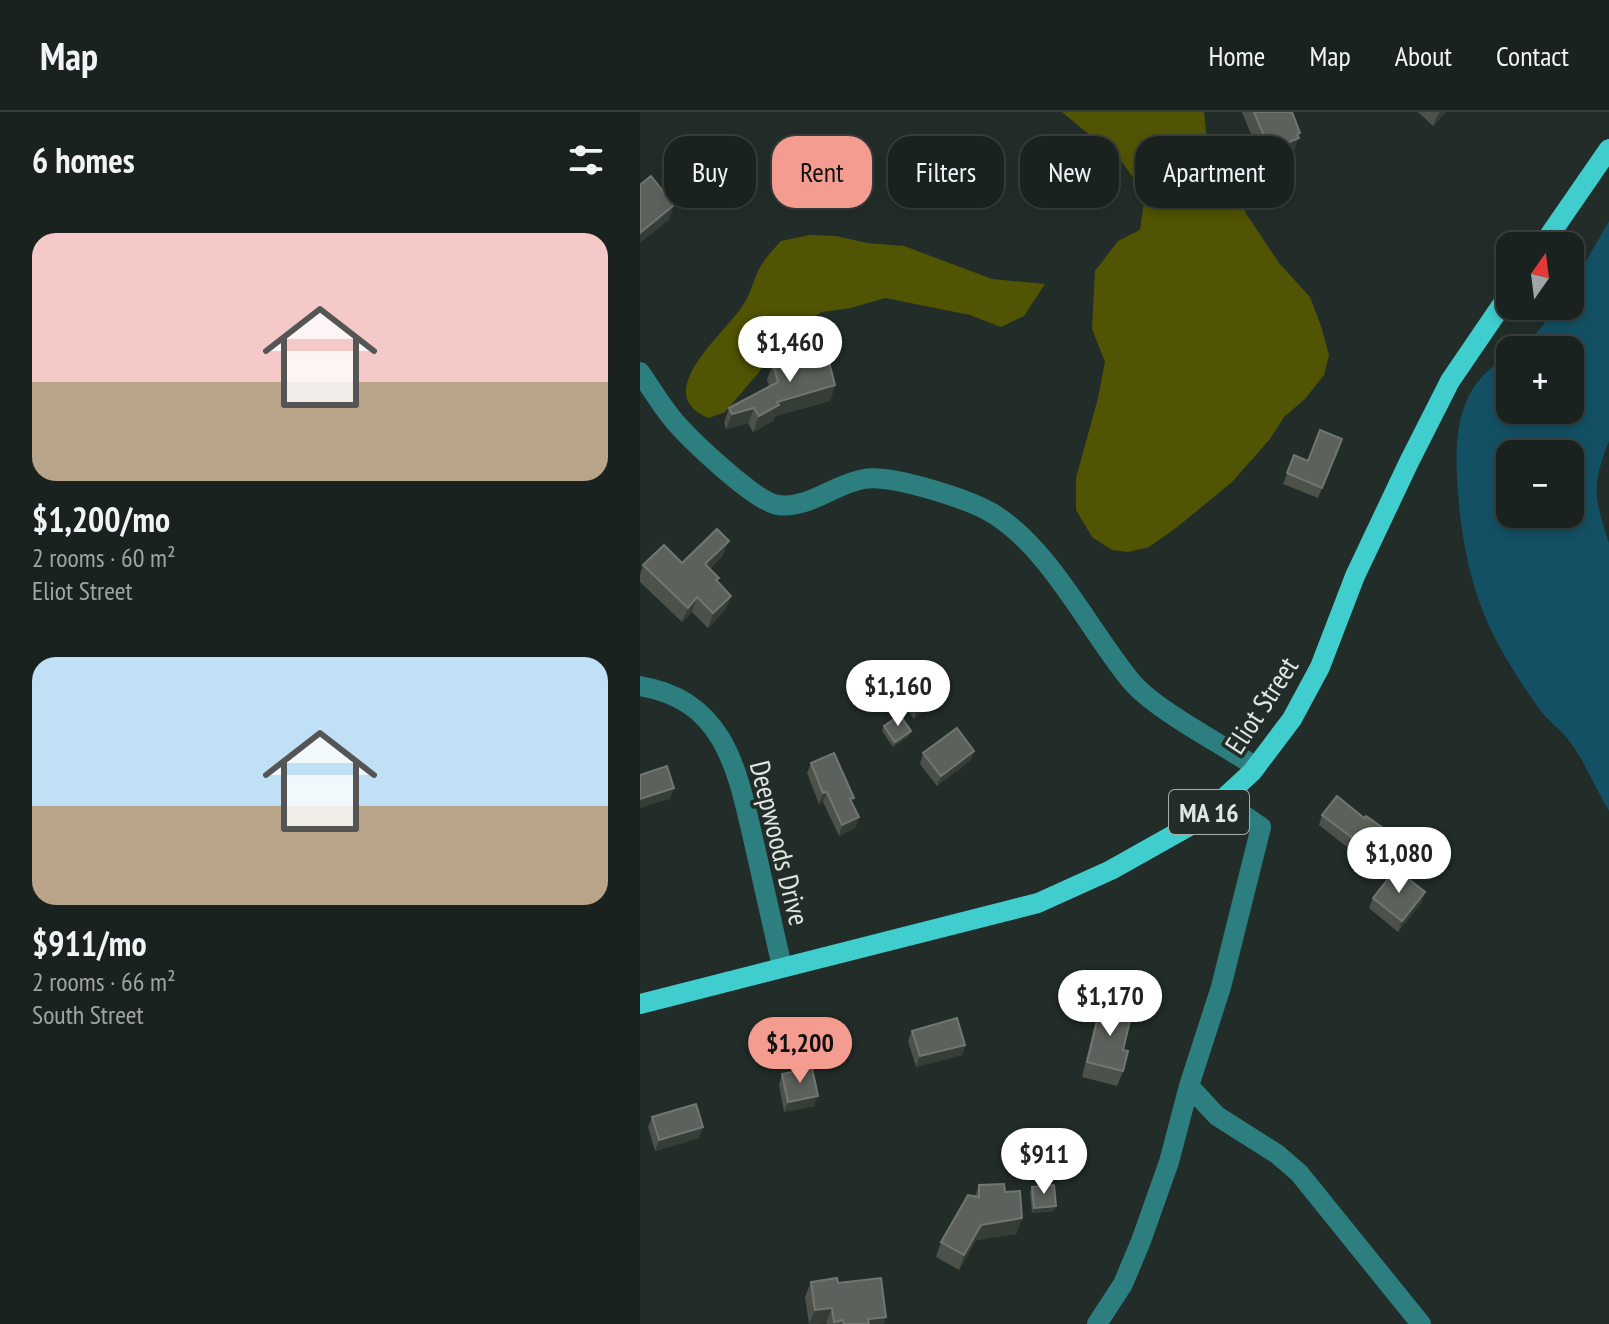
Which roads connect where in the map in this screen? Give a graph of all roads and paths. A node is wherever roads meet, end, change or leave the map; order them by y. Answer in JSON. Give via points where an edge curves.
{"nodes":[{"id":1,"x":1609,"y":149,"type":"edge"},
{"id":2,"x":1552,"y":232,"type":"edge"},
{"id":3,"x":1496,"y":314,"type":"edge"},
{"id":4,"x":640,"y":372,"type":"edge"},
{"id":5,"x":640,"y":686,"type":"edge"},
{"id":6,"x":1256,"y":767,"type":"junction"},
{"id":7,"x":1222,"y":800,"type":"junction"},
{"id":8,"x":782,"y":967,"type":"junction"},
{"id":9,"x":640,"y":1004,"type":"edge"},
{"id":10,"x":1189,"y":1086,"type":"junction"},
{"id":11,"x":1097,"y":1324,"type":"edge"},
{"id":12,"x":1421,"y":1324,"type":"edge"}],
"edges":[{"from":1,"to":2,"type":"main road"},
{"from":3,"to":6,"type":"main road","name":"Eliot Street","number":"MA 16","via":[[1450,381],[1355,576],[1320,667],[1292,719]]},
{"from":4,"to":6,"type":"street","via":[[672,418],[753,494],[774,505],[795,506],[863,479],[888,479],[992,513],[1046,563],[1133,684]]},
{"from":5,"to":8,"type":"street","name":"Deepwoods Drive","via":[[665,690],[699,711],[724,743],[740,782]]},
{"from":6,"to":7,"type":"main road","name":"Eliot Street","number":"MA 16"},
{"from":7,"to":8,"type":"main road","name":"Eliot Street","number":"MA 16","via":[[1188,827],[1038,903]]},
{"from":7,"to":10,"type":"street","via":[[1261,827],[1221,987]]},
{"from":8,"to":9,"type":"main road","name":"Eliot Street","number":"MA 16"},
{"from":10,"to":11,"type":"street","via":[[1141,1241],[1123,1284]]},
{"from":10,"to":12,"type":"street","via":[[1217,1116],[1299,1173]]}]}
